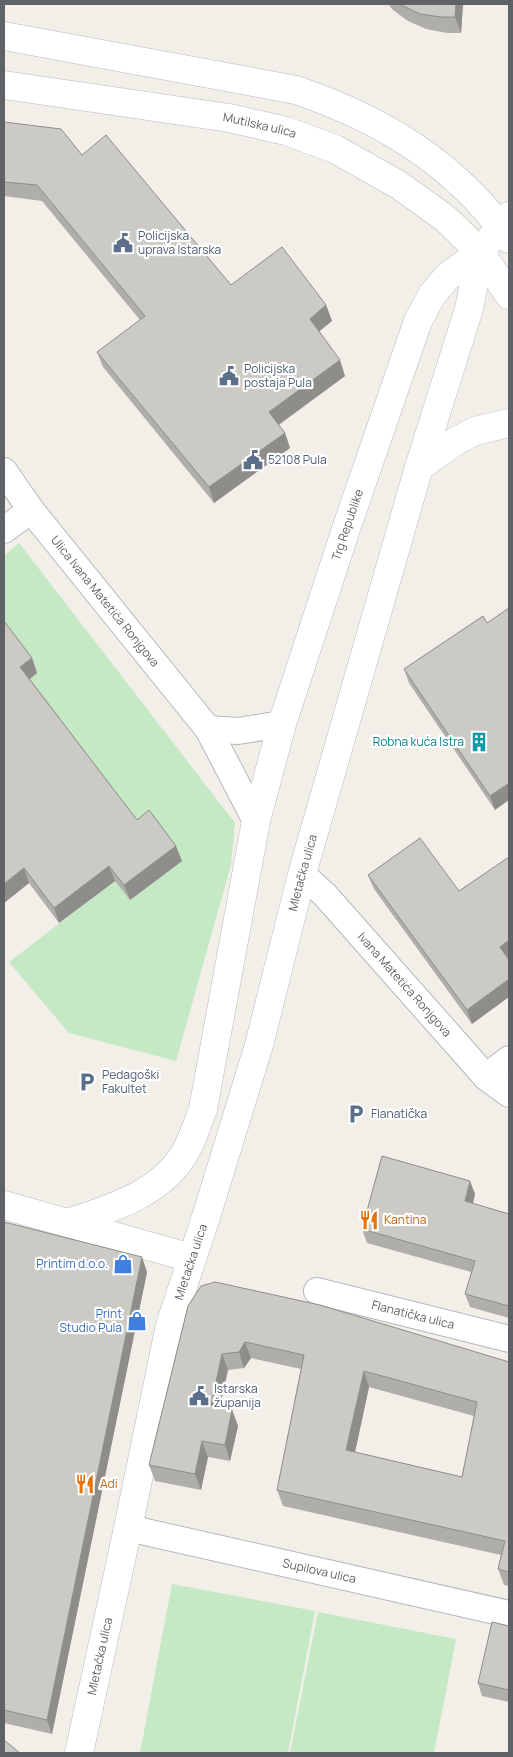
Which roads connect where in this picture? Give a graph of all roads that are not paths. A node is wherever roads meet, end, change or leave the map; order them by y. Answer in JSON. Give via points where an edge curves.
{"nodes":[{"id":1,"x":4,"y":36,"type":"edge"},
{"id":2,"x":4,"y":85,"type":"edge"},
{"id":3,"x":506,"y":228,"type":"edge"},
{"id":4,"x":480,"y":252,"type":"junction"},
{"id":5,"x":509,"y":296,"type":"edge"},
{"id":6,"x":509,"y":423,"type":"edge"},
{"id":7,"x":419,"y":467,"type":"junction"},
{"id":8,"x":4,"y":471,"type":"edge"},
{"id":9,"x":31,"y":510,"type":"junction"},
{"id":10,"x":4,"y":530,"type":"edge"},
{"id":11,"x":282,"y":724,"type":"junction"},
{"id":12,"x":208,"y":729,"type":"junction"},
{"id":13,"x":256,"y":821,"type":"junction"},
{"id":14,"x":302,"y":874,"type":"junction"},
{"id":15,"x":509,"y":1059,"type":"edge"},
{"id":16,"x":486,"y":1077,"type":"junction"},
{"id":17,"x":509,"y":1094,"type":"edge"},
{"id":18,"x":4,"y":1205,"type":"edge"},
{"id":19,"x":68,"y":1223,"type":"junction"},
{"id":20,"x":191,"y":1258,"type":"junction"},
{"id":21,"x":317,"y":1291,"type":"dead end"},
{"id":22,"x":509,"y":1339,"type":"edge"},
{"id":23,"x":128,"y":1528,"type":"junction"},
{"id":24,"x":509,"y":1614,"type":"edge"},
{"id":25,"x":79,"y":1753,"type":"edge"}],
"edges":[{"from":1,"to":3,"type":"main road","name":"Trg Republike","via":[[296,90],[334,103],[421,151],[449,172]]},
{"from":2,"to":4,"type":"main road","name":"Mutilska ulica","via":[[229,118],[286,131],[335,149],[399,185],[446,220]]},
{"from":3,"to":4,"type":"main road","name":"Trg Republike"},
{"from":4,"to":5,"type":"main road"},
{"from":4,"to":7,"type":"main road","via":[[469,309]]},
{"from":4,"to":11,"type":"main road","name":"Trg Republike","via":[[447,276],[418,321]]},
{"from":6,"to":7,"type":"main road","via":[[475,431]]},
{"from":7,"to":14,"type":"main road","name":"Mletačka ulica"},
{"from":8,"to":9,"type":"street","name":"Ulica Ivana Matetića Ronjgova"},
{"from":9,"to":10,"type":"street"},
{"from":9,"to":12,"type":"street","name":"Ulica Ivana Matetića Ronjgova"},
{"from":11,"to":12,"type":"street","via":[[238,731]]},
{"from":11,"to":13,"type":"main road","name":"Trg Republike"},
{"from":12,"to":13,"type":"street"},
{"from":13,"to":19,"type":"main road","via":[[202,1109],[193,1137],[182,1157],[166,1175],[134,1199]]},
{"from":14,"to":16,"type":"street","name":"Ivana Matetića Ronjgova"},
{"from":14,"to":20,"type":"main road","name":"Mletačka ulica","via":[[259,1045]]},
{"from":15,"to":16,"type":"street"},
{"from":16,"to":17,"type":"street","name":"Ivana Matetića Ronjgova"},
{"from":18,"to":19,"type":"main road"},
{"from":19,"to":20,"type":"main road"},
{"from":20,"to":23,"type":"main road","name":"Mletačka ulica","via":[[170,1325]]},
{"from":21,"to":22,"type":"street","name":"Flanatička ulica"},
{"from":23,"to":24,"type":"street","name":"Supilova ulica"},
{"from":23,"to":25,"type":"main road","name":"Mletačka ulica"}]}
